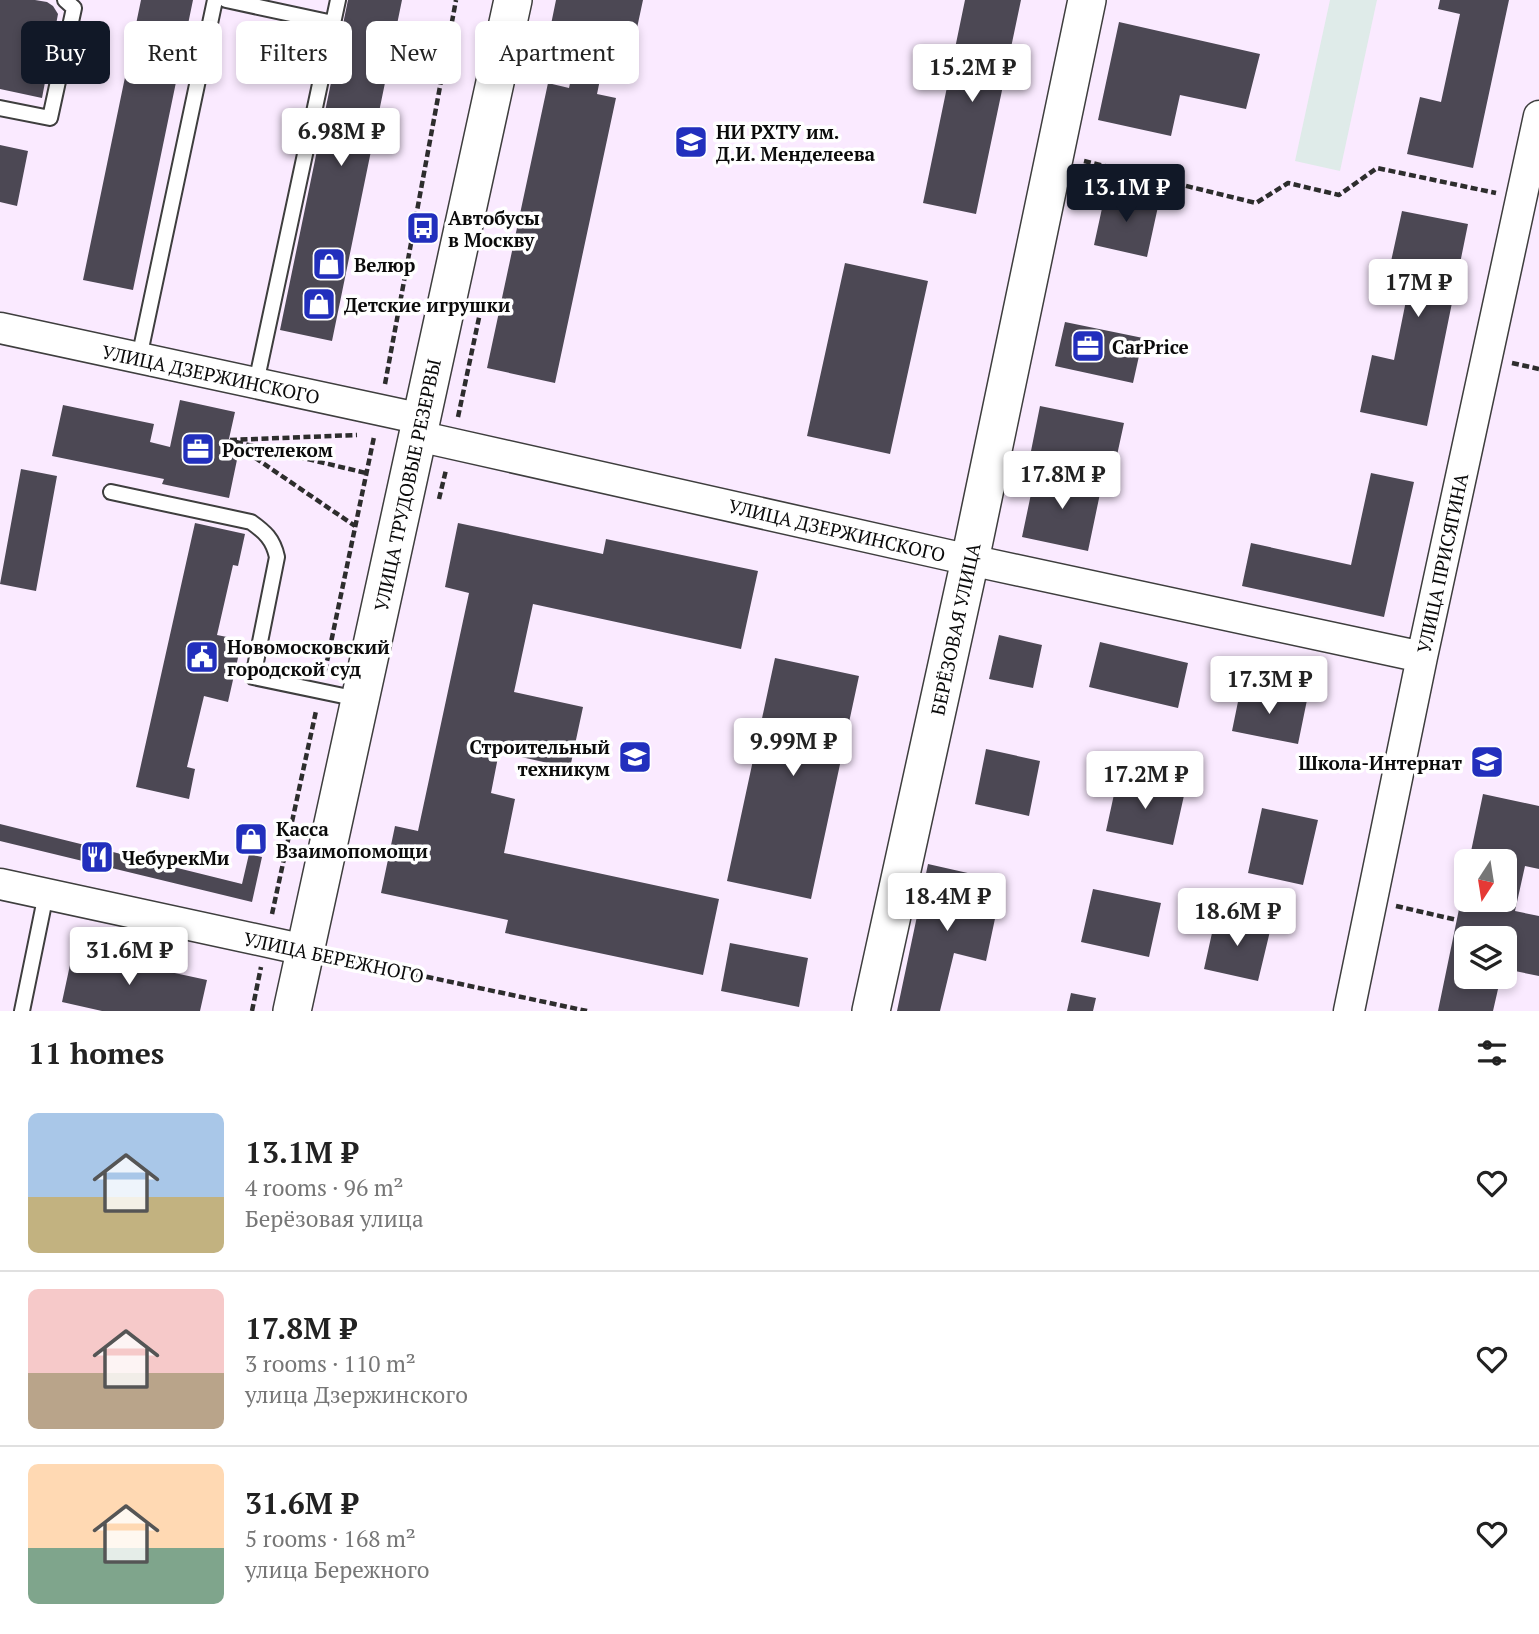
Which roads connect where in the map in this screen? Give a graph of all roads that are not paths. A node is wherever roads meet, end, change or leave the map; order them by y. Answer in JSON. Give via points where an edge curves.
{"nodes":[{"id":1,"x":65,"y":0,"type":"edge"},
{"id":2,"x":215,"y":0,"type":"edge"},
{"id":3,"x":226,"y":0,"type":"edge"},
{"id":4,"x":338,"y":0,"type":"edge"},
{"id":5,"x":513,"y":0,"type":"edge"},
{"id":6,"x":1087,"y":0,"type":"edge"},
{"id":7,"x":324,"y":21,"type":"edge"},
{"id":8,"x":333,"y":21,"type":"edge"},
{"id":9,"x":320,"y":84,"type":"edge"},
{"id":10,"x":0,"y":108,"type":"edge"},
{"id":11,"x":1539,"y":116,"type":"edge"},
{"id":12,"x":0,"y":328,"type":"edge"},
{"id":13,"x":139,"y":358,"type":"junction"},
{"id":14,"x":256,"y":383,"type":"junction"},
{"id":15,"x":420,"y":427,"type":"junction"},
{"id":16,"x":111,"y":492,"type":"dead end"},
{"id":17,"x":970,"y":560,"type":"junction"},
{"id":18,"x":1422,"y":657,"type":"junction"},
{"id":19,"x":360,"y":699,"type":"junction"},
{"id":20,"x":0,"y":884,"type":"edge"},
{"id":21,"x":46,"y":894,"type":"junction"},
{"id":22,"x":306,"y":950,"type":"junction"},
{"id":23,"x":22,"y":1011,"type":"edge"},
{"id":24,"x":292,"y":1011,"type":"edge"},
{"id":25,"x":871,"y":1011,"type":"edge"},
{"id":26,"x":1349,"y":1011,"type":"edge"}],
"edges":[{"from":1,"to":10,"type":"lane","via":[[74,8],[50,118]]},
{"from":2,"to":13,"type":"lane"},
{"from":3,"to":7,"type":"lane"},
{"from":4,"to":8,"type":"lane"},
{"from":5,"to":15,"type":"street","name":"УЛИЦА ТРУДОВЫЕ РЕЗЕРВЫ"},
{"from":6,"to":17,"type":"street","name":"БЕРЁЗОВАЯ УЛИЦА"},
{"from":9,"to":14,"type":"lane"},
{"from":11,"to":18,"type":"street","name":"УЛИЦА ПРИСЯГИНА"},
{"from":12,"to":13,"type":"street","name":"УЛИЦА ДЗЕРЖИНСКОГО"},
{"from":13,"to":14,"type":"street","name":"УЛИЦА ДЗЕРЖИНСКОГО"},
{"from":14,"to":15,"type":"street","name":"УЛИЦА ДЗЕРЖИНСКОГО","via":[[379,410]]},
{"from":15,"to":17,"type":"street","name":"УЛИЦА ДЗЕРЖИНСКОГО"},
{"from":15,"to":19,"type":"street","name":"УЛИЦА ТРУДОВЫЕ РЕЗЕРВЫ"},
{"from":16,"to":19,"type":"lane","via":[[251,522],[264,532],[274,542],[277,557],[253,677]]},
{"from":17,"to":18,"type":"street","name":"УЛИЦА ДЗЕРЖИНСКОГО"},
{"from":17,"to":25,"type":"street","name":"БЕРЁЗОВАЯ УЛИЦА"},
{"from":18,"to":26,"type":"street","name":"УЛИЦА ПРИСЯГИНА"},
{"from":19,"to":22,"type":"street","name":"УЛИЦА ТРУДОВЫЕ РЕЗЕРВЫ"},
{"from":20,"to":21,"type":"street","name":"УЛИЦА БЕРЕЖНОГО"},
{"from":21,"to":22,"type":"street","name":"УЛИЦА БЕРЕЖНОГО"},
{"from":21,"to":23,"type":"lane"},
{"from":22,"to":24,"type":"street","name":"УЛИЦА ТРУДОВЫЕ РЕЗЕРВЫ"}]}
